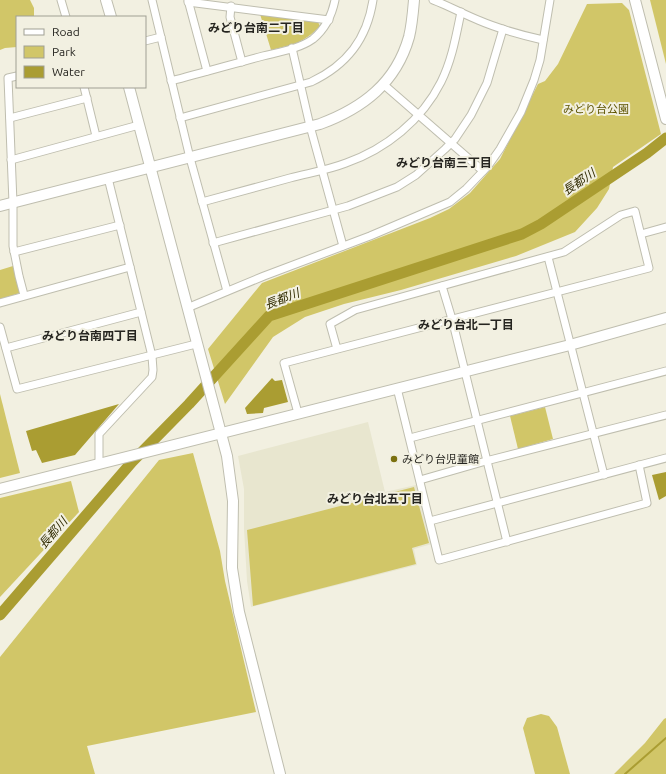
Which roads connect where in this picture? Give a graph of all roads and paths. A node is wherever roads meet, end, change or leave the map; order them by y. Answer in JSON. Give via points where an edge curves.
{"nodes":[{"id":1,"x":61,"y":0,"type":"edge"},
{"id":2,"x":106,"y":0,"type":"edge"},
{"id":3,"x":152,"y":0,"type":"edge"},
{"id":4,"x":335,"y":0,"type":"edge"},
{"id":5,"x":373,"y":0,"type":"edge"},
{"id":6,"x":414,"y":0,"type":"edge"},
{"id":7,"x":433,"y":0,"type":"edge"},
{"id":8,"x":550,"y":0,"type":"edge"},
{"id":9,"x":635,"y":0,"type":"edge"},
{"id":10,"x":188,"y":1,"type":"edge"},
{"id":11,"x":231,"y":6,"type":"junction"},
{"id":12,"x":461,"y":12,"type":"junction"},
{"id":13,"x":66,"y":16,"type":"edge"},
{"id":14,"x":111,"y":16,"type":"edge"},
{"id":15,"x":329,"y":20,"type":"junction"},
{"id":16,"x":503,"y":29,"type":"junction"},
{"id":17,"x":161,"y":37,"type":"junction"},
{"id":18,"x":543,"y":40,"type":"junction"},
{"id":19,"x":146,"y":41,"type":"edge"},
{"id":20,"x":292,"y":48,"type":"junction"},
{"id":21,"x":242,"y":62,"type":"junction"},
{"id":22,"x":207,"y":71,"type":"junction"},
{"id":23,"x":16,"y":76,"type":"edge"},
{"id":24,"x":172,"y":81,"type":"junction"},
{"id":25,"x":383,"y":84,"type":"junction"},
{"id":26,"x":301,"y":85,"type":"junction"},
{"id":27,"x":84,"y":88,"type":"edge"},
{"id":28,"x":129,"y":88,"type":"edge"},
{"id":29,"x":87,"y":98,"type":"junction"},
{"id":30,"x":419,"y":115,"type":"junction"},
{"id":31,"x":10,"y":118,"type":"junction"},
{"id":32,"x":180,"y":118,"type":"junction"},
{"id":33,"x":666,"y":119,"type":"edge"},
{"id":34,"x":139,"y":125,"type":"junction"},
{"id":35,"x":310,"y":126,"type":"junction"},
{"id":36,"x":96,"y":136,"type":"junction"},
{"id":37,"x":450,"y":143,"type":"junction"},
{"id":38,"x":190,"y":158,"type":"junction"},
{"id":39,"x":11,"y":160,"type":"junction"},
{"id":40,"x":151,"y":168,"type":"junction"},
{"id":41,"x":322,"y":170,"type":"junction"},
{"id":42,"x":483,"y":171,"type":"junction"},
{"id":43,"x":108,"y":178,"type":"junction"},
{"id":44,"x":202,"y":202,"type":"junction"},
{"id":45,"x":13,"y":203,"type":"junction"},
{"id":46,"x":0,"y":206,"type":"edge"},
{"id":47,"x":333,"y":211,"type":"junction"},
{"id":48,"x":120,"y":225,"type":"junction"},
{"id":49,"x":666,"y":227,"type":"edge"},
{"id":50,"x":640,"y":234,"type":"junction"},
{"id":51,"x":214,"y":243,"type":"junction"},
{"id":52,"x":343,"y":246,"type":"junction"},
{"id":53,"x":14,"y":252,"type":"junction"},
{"id":54,"x":548,"y":257,"type":"junction"},
{"id":55,"x":130,"y":268,"type":"junction"},
{"id":56,"x":442,"y":286,"type":"junction"},
{"id":57,"x":227,"y":291,"type":"junction"},
{"id":58,"x":557,"y":292,"type":"junction"},
{"id":59,"x":24,"y":295,"type":"junction"},
{"id":60,"x":0,"y":303,"type":"edge"},
{"id":61,"x":187,"y":308,"type":"junction"},
{"id":62,"x":141,"y":312,"type":"junction"},
{"id":63,"x":666,"y":318,"type":"edge"},
{"id":64,"x":452,"y":319,"type":"junction"},
{"id":65,"x":0,"y":327,"type":"edge"},
{"id":66,"x":196,"y":344,"type":"junction"},
{"id":67,"x":570,"y":345,"type":"junction"},
{"id":68,"x":6,"y":348,"type":"junction"},
{"id":69,"x":337,"y":349,"type":"junction"},
{"id":70,"x":152,"y":356,"type":"junction"},
{"id":71,"x":464,"y":371,"type":"junction"},
{"id":72,"x":666,"y":371,"type":"edge"},
{"id":73,"x":398,"y":388,"type":"junction"},
{"id":74,"x":583,"y":393,"type":"junction"},
{"id":75,"x":298,"y":413,"type":"junction"},
{"id":76,"x":666,"y":415,"type":"edge"},
{"id":77,"x":476,"y":420,"type":"junction"},
{"id":78,"x":221,"y":432,"type":"junction"},
{"id":79,"x":593,"y":433,"type":"junction"},
{"id":80,"x":410,"y":438,"type":"junction"},
{"id":81,"x":666,"y":458,"type":"edge"},
{"id":82,"x":486,"y":461,"type":"junction"},
{"id":83,"x":99,"y":463,"type":"junction"},
{"id":84,"x":639,"y":466,"type":"junction"},
{"id":85,"x":604,"y":475,"type":"junction"},
{"id":86,"x":420,"y":480,"type":"junction"},
{"id":87,"x":0,"y":489,"type":"edge"},
{"id":88,"x":497,"y":503,"type":"junction"},
{"id":89,"x":430,"y":520,"type":"junction"},
{"id":90,"x":506,"y":542,"type":"junction"},
{"id":91,"x":280,"y":774,"type":"edge"}],
"edges":[{"from":1,"to":13,"type":"street"},
{"from":2,"to":14,"type":"street"},
{"from":3,"to":17,"type":"street"},
{"from":4,"to":15,"type":"street"},
{"from":5,"to":26,"type":"street","via":[[365,30],[345,60],[322,77]]},
{"from":6,"to":25,"type":"street","via":[[406,45]]},
{"from":7,"to":12,"type":"street"},
{"from":8,"to":18,"type":"street"},
{"from":9,"to":33,"type":"street"},
{"from":10,"to":11,"type":"street"},
{"from":10,"to":22,"type":"street"},
{"from":11,"to":15,"type":"street"},
{"from":11,"to":21,"type":"street","via":[[230,17]]},
{"from":12,"to":16,"type":"street"},
{"from":12,"to":30,"type":"street","via":[[444,75]]},
{"from":15,"to":20,"type":"street","via":[[312,40]]},
{"from":16,"to":18,"type":"street"},
{"from":16,"to":37,"type":"street","via":[[484,90],[471,115]]},
{"from":17,"to":19,"type":"street"},
{"from":17,"to":24,"type":"street"},
{"from":18,"to":42,"type":"street","via":[[534,80],[521,112],[500,149]]},
{"from":20,"to":21,"type":"street"},
{"from":20,"to":26,"type":"street"},
{"from":21,"to":22,"type":"street"},
{"from":22,"to":24,"type":"street"},
{"from":23,"to":31,"type":"street","via":[[8,78]]},
{"from":24,"to":32,"type":"street"},
{"from":25,"to":30,"type":"street"},
{"from":25,"to":35,"type":"street","via":[[370,98],[354,109]]},
{"from":26,"to":32,"type":"street"},
{"from":26,"to":35,"type":"street"},
{"from":27,"to":29,"type":"street"},
{"from":28,"to":34,"type":"street"},
{"from":29,"to":31,"type":"street"},
{"from":29,"to":36,"type":"street"},
{"from":30,"to":37,"type":"street"},
{"from":30,"to":41,"type":"street","via":[[372,152]]},
{"from":31,"to":39,"type":"street"},
{"from":32,"to":38,"type":"street"},
{"from":34,"to":36,"type":"street"},
{"from":34,"to":40,"type":"street"},
{"from":35,"to":38,"type":"street"},
{"from":35,"to":41,"type":"street"},
{"from":36,"to":39,"type":"street"},
{"from":37,"to":42,"type":"street"},
{"from":37,"to":47,"type":"street","via":[[427,166],[404,183]]},
{"from":38,"to":40,"type":"street"},
{"from":38,"to":44,"type":"street"},
{"from":39,"to":45,"type":"street"},
{"from":40,"to":43,"type":"street"},
{"from":40,"to":61,"type":"street"},
{"from":41,"to":44,"type":"street"},
{"from":41,"to":47,"type":"street"},
{"from":42,"to":52,"type":"street","via":[[450,202]]},
{"from":43,"to":45,"type":"street"},
{"from":43,"to":48,"type":"street"},
{"from":44,"to":51,"type":"street"},
{"from":45,"to":46,"type":"street"},
{"from":45,"to":53,"type":"street"},
{"from":47,"to":51,"type":"street"},
{"from":47,"to":52,"type":"street"},
{"from":48,"to":53,"type":"street"},
{"from":48,"to":55,"type":"street"},
{"from":49,"to":50,"type":"street"},
{"from":50,"to":54,"type":"street","via":[[635,211],[621,215],[564,252]]},
{"from":50,"to":58,"type":"street","via":[[649,268]]},
{"from":51,"to":57,"type":"street"},
{"from":52,"to":57,"type":"street"},
{"from":53,"to":59,"type":"street"},
{"from":54,"to":56,"type":"street"},
{"from":54,"to":58,"type":"street"},
{"from":55,"to":59,"type":"street"},
{"from":55,"to":62,"type":"street"},
{"from":56,"to":64,"type":"street"},
{"from":56,"to":69,"type":"street","via":[[355,310],[330,324]]},
{"from":57,"to":61,"type":"street"},
{"from":58,"to":64,"type":"street"},
{"from":58,"to":67,"type":"street"},
{"from":59,"to":60,"type":"street"},
{"from":61,"to":66,"type":"street"},
{"from":62,"to":68,"type":"street"},
{"from":62,"to":70,"type":"street"},
{"from":63,"to":67,"type":"street"},
{"from":64,"to":69,"type":"street"},
{"from":64,"to":71,"type":"street"},
{"from":65,"to":68,"type":"street"},
{"from":66,"to":70,"type":"street"},
{"from":66,"to":78,"type":"street"},
{"from":67,"to":71,"type":"street"},
{"from":67,"to":74,"type":"street"},
{"from":68,"to":70,"type":"street","via":[[17,390]]},
{"from":69,"to":75,"type":"street","via":[[284,363]]},
{"from":70,"to":83,"type":"street","via":[[152,377],[99,434]]},
{"from":71,"to":73,"type":"street"},
{"from":71,"to":77,"type":"street"},
{"from":72,"to":74,"type":"street"},
{"from":73,"to":75,"type":"street"},
{"from":73,"to":80,"type":"street"},
{"from":74,"to":77,"type":"street"},
{"from":74,"to":79,"type":"street"},
{"from":75,"to":78,"type":"street"},
{"from":76,"to":79,"type":"street"},
{"from":77,"to":80,"type":"street"},
{"from":77,"to":82,"type":"street"},
{"from":78,"to":83,"type":"street"},
{"from":78,"to":91,"type":"street","via":[[233,501],[232,568],[239,612]]},
{"from":79,"to":82,"type":"street"},
{"from":79,"to":85,"type":"street"},
{"from":80,"to":86,"type":"street"},
{"from":81,"to":84,"type":"street"},
{"from":82,"to":86,"type":"street"},
{"from":82,"to":88,"type":"street"},
{"from":83,"to":87,"type":"street"},
{"from":84,"to":85,"type":"street"},
{"from":84,"to":90,"type":"street","via":[[647,503]]},
{"from":85,"to":88,"type":"street"},
{"from":86,"to":89,"type":"street"},
{"from":88,"to":89,"type":"street"},
{"from":88,"to":90,"type":"street"},
{"from":89,"to":90,"type":"street","via":[[439,560]]}]}
